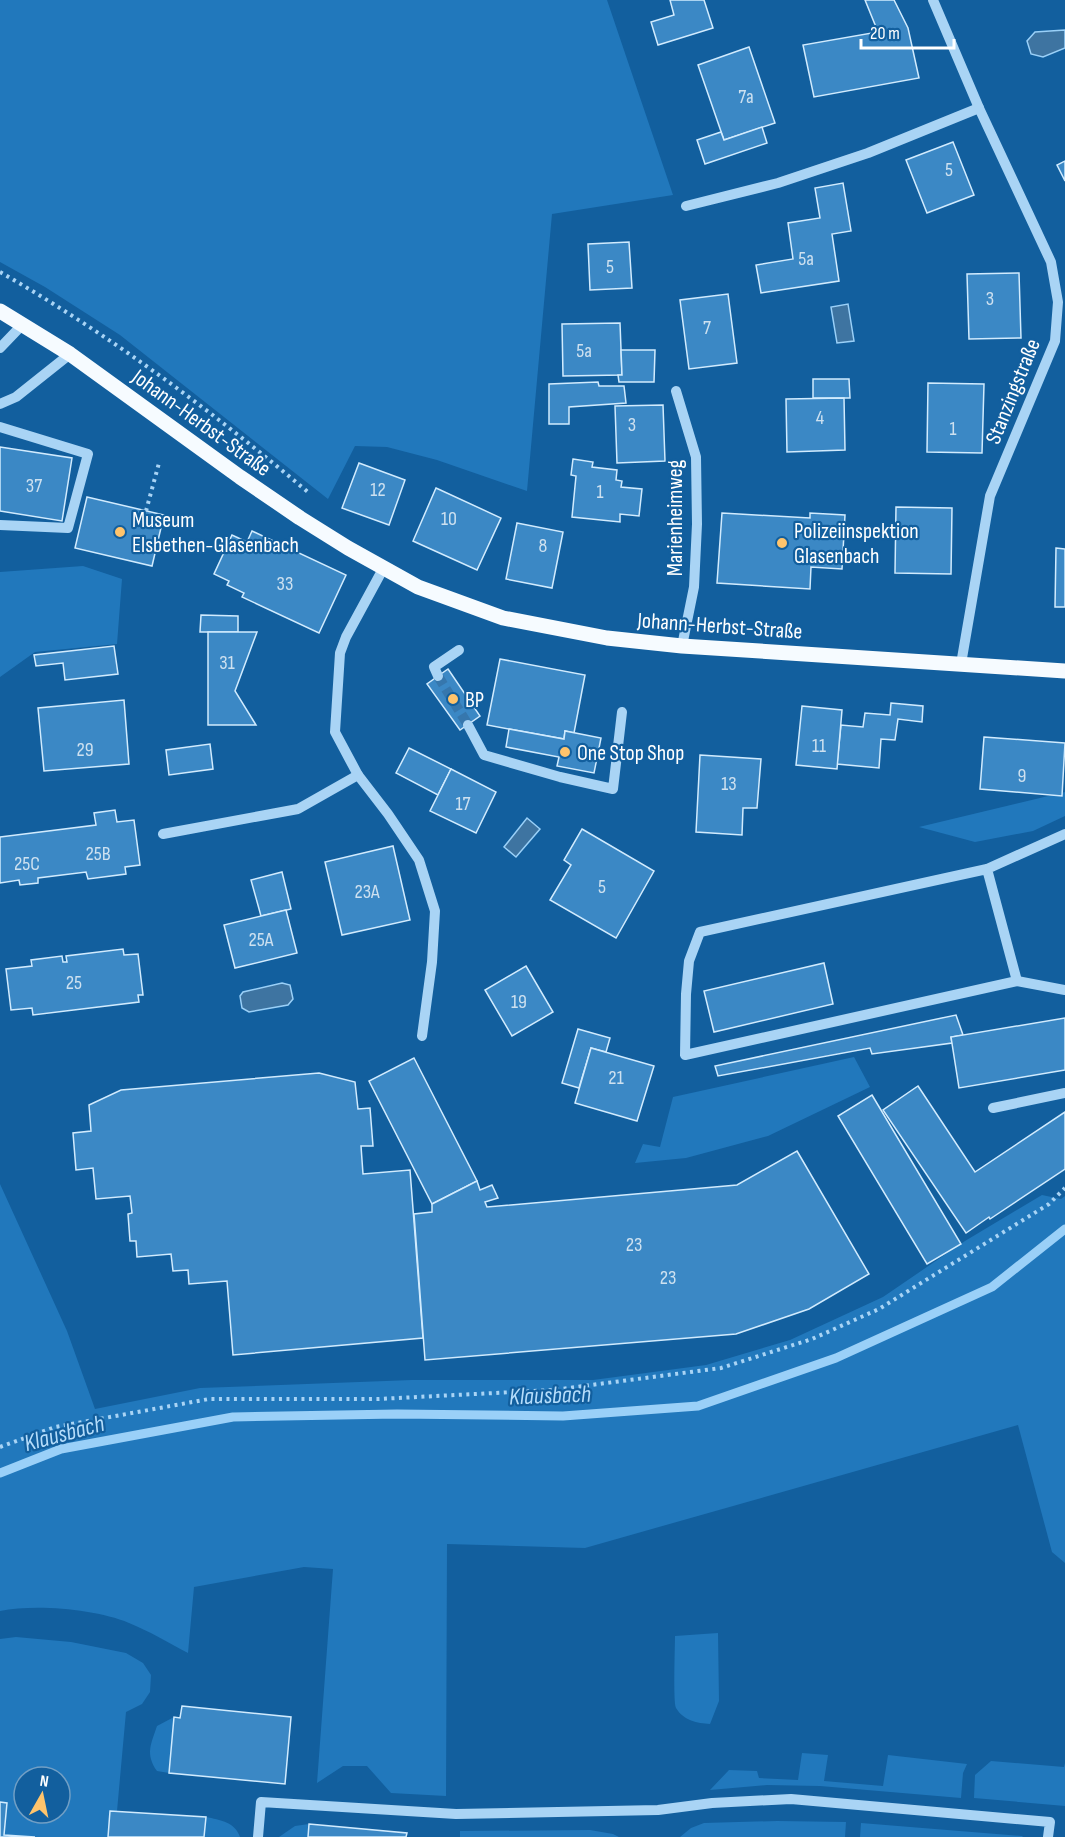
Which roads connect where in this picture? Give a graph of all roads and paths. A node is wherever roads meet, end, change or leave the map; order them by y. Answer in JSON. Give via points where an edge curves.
{"nodes":[{"id":1,"x":933,"y":0,"type":"edge"},
{"id":2,"x":979,"y":108,"type":"junction"},
{"id":3,"x":686,"y":206,"type":"dead end"},
{"id":4,"x":0,"y":272,"type":"edge"},
{"id":5,"x":0,"y":311,"type":"edge"},
{"id":6,"x":23,"y":324,"type":"junction"},
{"id":7,"x":0,"y":348,"type":"edge"},
{"id":8,"x":70,"y":354,"type":"junction"},
{"id":9,"x":676,"y":391,"type":"dead end"},
{"id":10,"x":0,"y":404,"type":"edge"},
{"id":11,"x":0,"y":427,"type":"edge"},
{"id":12,"x":159,"y":463,"type":"dead end"},
{"id":13,"x":310,"y":494,"type":"dead end"},
{"id":14,"x":146,"y":511,"type":"dead end"},
{"id":15,"x":0,"y":525,"type":"edge"},
{"id":16,"x":383,"y":568,"type":"junction"},
{"id":17,"x":682,"y":646,"type":"junction"},
{"id":18,"x":459,"y":650,"type":"dead end"},
{"id":19,"x":960,"y":664,"type":"junction"},
{"id":20,"x":1065,"y":671,"type":"edge"},
{"id":21,"x":438,"y":676,"type":"dead end"},
{"id":22,"x":622,"y":712,"type":"dead end"},
{"id":23,"x":468,"y":725,"type":"tunnel mouth"},
{"id":24,"x":358,"y":775,"type":"junction"},
{"id":25,"x":163,"y":834,"type":"dead end"},
{"id":26,"x":1065,"y":834,"type":"edge"},
{"id":27,"x":987,"y":869,"type":"junction"},
{"id":28,"x":1017,"y":981,"type":"junction"},
{"id":29,"x":1065,"y":990,"type":"edge"},
{"id":30,"x":422,"y":1036,"type":"dead end"},
{"id":31,"x":1065,"y":1093,"type":"edge"},
{"id":32,"x":993,"y":1108,"type":"dead end"},
{"id":33,"x":1065,"y":1188,"type":"edge"},
{"id":34,"x":0,"y":1447,"type":"edge"},
{"id":35,"x":258,"y":1837,"type":"edge"},
{"id":36,"x":1048,"y":1837,"type":"edge"}],
"edges":[{"from":1,"to":2,"type":"street","name":"Stanzingstraße"},
{"from":2,"to":3,"type":"street","via":[[845,161]]},
{"from":2,"to":19,"type":"street","name":"Stanzingstraße","via":[[1051,262],[1058,302],[1055,341],[990,496]]},
{"from":4,"to":13,"type":"path","via":[[126,352],[249,442]]},
{"from":5,"to":6,"type":"main road","name":"Johann-Herbst-Straße"},
{"from":6,"to":7,"type":"street"},
{"from":6,"to":8,"type":"main road","name":"Johann-Herbst-Straße"},
{"from":8,"to":10,"type":"street","via":[[16,398]]},
{"from":8,"to":16,"type":"main road","name":"Johann-Herbst-Straße","via":[[274,501]]},
{"from":9,"to":17,"type":"street","name":"Marienheimweg","via":[[696,457],[694,587]]},
{"from":11,"to":15,"type":"street","via":[[88,454],[68,528]]},
{"from":12,"to":14,"type":"path"},
{"from":16,"to":17,"type":"main road","name":"Johann-Herbst-Straße","via":[[418,587],[503,618],[607,638]]},
{"from":16,"to":24,"type":"street","via":[[340,653],[335,732]]},
{"from":17,"to":19,"type":"main road","name":"Johann-Herbst-Straße"},
{"from":18,"to":21,"type":"street","via":[[434,667]]},
{"from":19,"to":20,"type":"main road","name":"Johann-Herbst-Straße"},
{"from":22,"to":23,"type":"street","via":[[613,789],[484,756]]},
{"from":24,"to":25,"type":"street","via":[[298,809]]},
{"from":24,"to":30,"type":"street","via":[[418,860],[435,911]]},
{"from":26,"to":27,"type":"street"},
{"from":27,"to":28,"type":"street"},
{"from":27,"to":28,"type":"street","via":[[700,932],[689,961],[685,1055]]},
{"from":28,"to":29,"type":"street"},
{"from":31,"to":32,"type":"street"},
{"from":33,"to":34,"type":"path","via":[[1049,1204],[879,1309],[812,1339],[721,1368],[553,1390],[378,1398],[209,1399],[55,1427]]},
{"from":35,"to":36,"type":"street","via":[[261,1802],[456,1814],[658,1810],[791,1799],[1050,1822]]}]}
